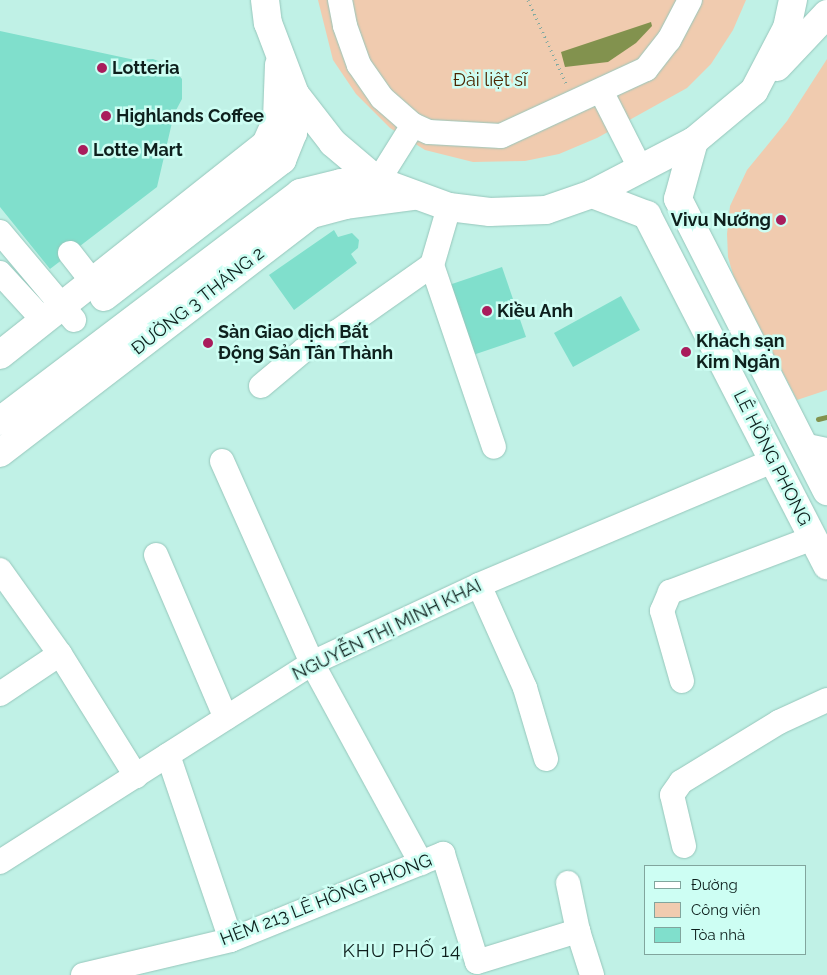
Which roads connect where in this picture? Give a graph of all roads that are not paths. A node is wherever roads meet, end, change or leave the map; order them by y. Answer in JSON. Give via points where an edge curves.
{"nodes":[{"id":1,"x":265,"y":0,"type":"edge"},
{"id":2,"x":340,"y":0,"type":"edge"},
{"id":3,"x":690,"y":0,"type":"edge"},
{"id":4,"x":793,"y":0,"type":"edge"},
{"id":5,"x":827,"y":14,"type":"edge"},
{"id":6,"x":279,"y":58,"type":"junction"},
{"id":7,"x":600,"y":91,"type":"junction"},
{"id":8,"x":754,"y":92,"type":"junction"},
{"id":9,"x":295,"y":94,"type":"junction"},
{"id":10,"x":413,"y":125,"type":"junction"},
{"id":11,"x":694,"y":141,"type":"junction"},
{"id":12,"x":641,"y":170,"type":"junction"},
{"id":13,"x":378,"y":181,"type":"junction"},
{"id":14,"x":592,"y":194,"type":"junction"},
{"id":15,"x":416,"y":196,"type":"junction"},
{"id":16,"x":449,"y":207,"type":"junction"},
{"id":17,"x":0,"y":232,"type":"edge"},
{"id":18,"x":70,"y":254,"type":"dead end"},
{"id":19,"x":432,"y":265,"type":"junction"},
{"id":20,"x":0,"y":273,"type":"edge"},
{"id":21,"x":93,"y":282,"type":"junction"},
{"id":22,"x":60,"y":316,"type":"junction"},
{"id":23,"x":0,"y":355,"type":"edge"},
{"id":24,"x":0,"y":376,"type":"edge"},
{"id":25,"x":261,"y":386,"type":"dead end"},
{"id":26,"x":0,"y":421,"type":"edge"},
{"id":27,"x":494,"y":447,"type":"dead end"},
{"id":28,"x":815,"y":448,"type":"edge"},
{"id":29,"x":0,"y":453,"type":"edge"},
{"id":30,"x":222,"y":461,"type":"dead end"},
{"id":31,"x":773,"y":461,"type":"junction"},
{"id":32,"x":827,"y":491,"type":"edge"},
{"id":33,"x":813,"y":538,"type":"junction"},
{"id":34,"x":156,"y":555,"type":"dead end"},
{"id":35,"x":827,"y":565,"type":"edge"},
{"id":36,"x":0,"y":570,"type":"edge"},
{"id":37,"x":479,"y":585,"type":"junction"},
{"id":38,"x":60,"y":654,"type":"junction"},
{"id":39,"x":312,"y":663,"type":"junction"},
{"id":40,"x":682,"y":681,"type":"dead end"},
{"id":41,"x":0,"y":694,"type":"edge"},
{"id":42,"x":827,"y":700,"type":"edge"},
{"id":43,"x":226,"y":718,"type":"junction"},
{"id":44,"x":168,"y":755,"type":"junction"},
{"id":45,"x":546,"y":758,"type":"dead end"},
{"id":46,"x":136,"y":776,"type":"junction"},
{"id":47,"x":684,"y":846,"type":"dead end"},
{"id":48,"x":0,"y":862,"type":"edge"},
{"id":49,"x":421,"y":863,"type":"junction"},
{"id":50,"x":568,"y":883,"type":"dead end"},
{"id":51,"x":578,"y":931,"type":"junction"},
{"id":52,"x":231,"y":940,"type":"junction"},
{"id":53,"x":479,"y":969,"type":"edge"},
{"id":54,"x":83,"y":975,"type":"edge"},
{"id":55,"x":592,"y":975,"type":"edge"}],
"edges":[{"from":1,"to":6,"type":"main road"},
{"from":2,"to":10,"type":"street","via":[[359,65],[382,98]]},
{"from":3,"to":7,"type":"street","via":[[683,19],[658,57],[646,69]]},
{"from":4,"to":8,"type":"main road","via":[[787,28]]},
{"from":5,"to":8,"type":"main road"},
{"from":6,"to":9,"type":"main road"},
{"from":6,"to":21,"type":"main road","via":[[277,119],[266,144]]},
{"from":7,"to":10,"type":"street","via":[[502,136],[429,132]]},
{"from":7,"to":12,"type":"street"},
{"from":8,"to":11,"type":"main road"},
{"from":9,"to":13,"type":"main road","via":[[333,143]]},
{"from":9,"to":22,"type":"main road","via":[[293,133],[282,160]]},
{"from":10,"to":13,"type":"street"},
{"from":11,"to":12,"type":"main road"},
{"from":11,"to":28,"type":"main road","name":"LÊ HỒNG PHONG","via":[[678,199]]},
{"from":12,"to":14,"type":"main road"},
{"from":13,"to":15,"type":"main road"},
{"from":13,"to":26,"type":"main road","name":"ĐƯỜNG 3 THÁNG 2","via":[[340,184],[300,193]]},
{"from":14,"to":16,"type":"main road","via":[[546,210],[490,212]]},
{"from":14,"to":31,"type":"main road","name":"LÊ HỒNG PHONG","via":[[647,215]]},
{"from":15,"to":16,"type":"main road"},
{"from":15,"to":29,"type":"main road","name":"ĐƯỜNG 3 THÁNG 2","via":[[345,205],[312,214]]},
{"from":16,"to":19,"type":"street"},
{"from":17,"to":22,"type":"street"},
{"from":18,"to":21,"type":"street"},
{"from":19,"to":25,"type":"street","via":[[337,332],[304,350]]},
{"from":19,"to":27,"type":"street"},
{"from":20,"to":22,"type":"street"},
{"from":21,"to":22,"type":"main road"},
{"from":22,"to":23,"type":"main road"},
{"from":22,"to":24,"type":"main road"},
{"from":28,"to":31,"type":"main road"},
{"from":28,"to":32,"type":"main road","name":"LÊ HỒNG PHONG"},
{"from":30,"to":39,"type":"street"},
{"from":31,"to":33,"type":"main road","name":"LÊ HỒNG PHONG"},
{"from":31,"to":37,"type":"street","name":"NGUYỄN THỊ MINH KHAI"},
{"from":33,"to":35,"type":"main road","name":"LÊ HỒNG PHONG"},
{"from":33,"to":40,"type":"street","via":[[670,592],[662,611]]},
{"from":34,"to":43,"type":"street"},
{"from":36,"to":38,"type":"street"},
{"from":37,"to":39,"type":"street","name":"NGUYỄN THỊ MINH KHAI"},
{"from":37,"to":45,"type":"street","via":[[525,688]]},
{"from":38,"to":41,"type":"street"},
{"from":38,"to":46,"type":"street"},
{"from":39,"to":43,"type":"street","name":"NGUYỄN THỊ MINH KHAI"},
{"from":39,"to":49,"type":"street"},
{"from":42,"to":47,"type":"street","via":[[779,722],[681,782],[672,795]]},
{"from":43,"to":44,"type":"street","name":"NGUYỄN THỊ MINH KHAI"},
{"from":44,"to":46,"type":"street","name":"NGUYỄN THỊ MINH KHAI"},
{"from":44,"to":52,"type":"street"},
{"from":46,"to":48,"type":"street","name":"NGUYỄN THỊ MINH KHAI"},
{"from":49,"to":52,"type":"street","name":"HẺM 213 LÊ HỒNG PHONG"},
{"from":49,"to":53,"type":"street","name":"HẺM 213 LÊ HỒNG PHONG","via":[[443,854]]},
{"from":50,"to":51,"type":"street"},
{"from":51,"to":53,"type":"street","name":"HẺM 213 LÊ HỒNG PHONG"},
{"from":51,"to":55,"type":"street"},
{"from":52,"to":54,"type":"street","name":"HẺM 213 LÊ HỒNG PHONG"}]}
